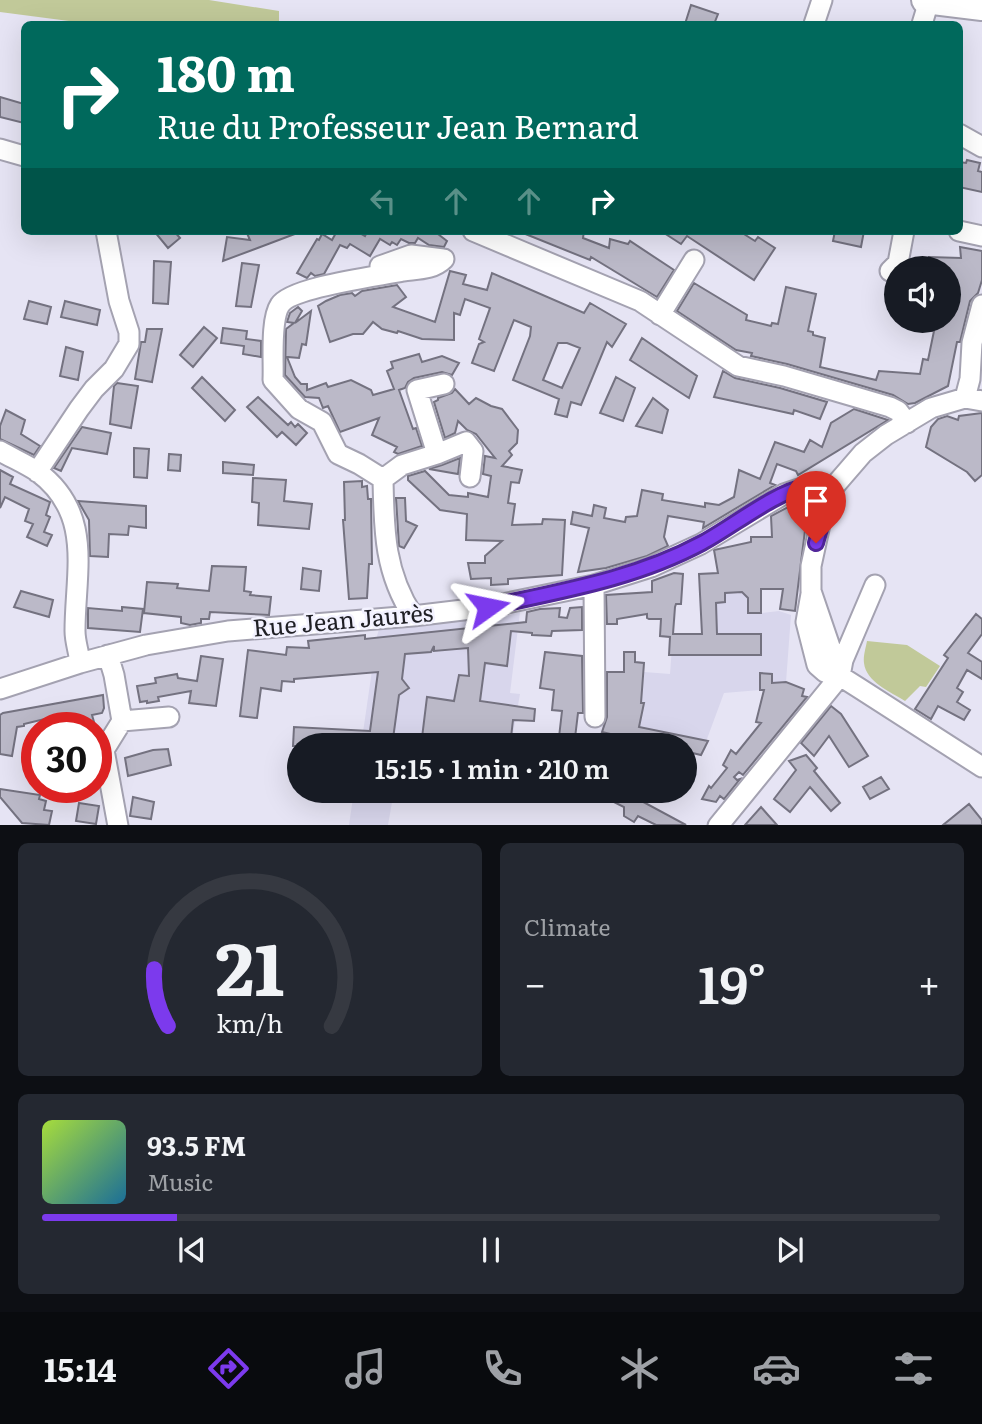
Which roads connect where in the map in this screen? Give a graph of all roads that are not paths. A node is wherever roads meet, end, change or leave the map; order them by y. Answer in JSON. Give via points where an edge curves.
{"nodes":[{"id":1,"x":822,"y":0,"type":"edge"},
{"id":2,"x":982,"y":6,"type":"edge"},
{"id":3,"x":925,"y":9,"type":"edge"},
{"id":4,"x":815,"y":21,"type":"edge"},
{"id":5,"x":963,"y":136,"type":"edge"},
{"id":6,"x":982,"y":147,"type":"edge"},
{"id":7,"x":0,"y":149,"type":"edge"},
{"id":8,"x":21,"y":155,"type":"edge"},
{"id":9,"x":963,"y":232,"type":"edge"},
{"id":10,"x":107,"y":235,"type":"edge"},
{"id":11,"x":483,"y":235,"type":"edge"},
{"id":12,"x":903,"y":235,"type":"edge"},
{"id":13,"x":982,"y":236,"type":"edge"},
{"id":14,"x":899,"y":256,"type":"edge"},
{"id":15,"x":694,"y":260,"type":"dead end"},
{"id":16,"x":328,"y":286,"type":"dead end"},
{"id":17,"x":982,"y":305,"type":"edge"},
{"id":18,"x":660,"y":315,"type":"junction"},
{"id":19,"x":444,"y":384,"type":"dead end"},
{"id":20,"x":975,"y":388,"type":"edge"},
{"id":21,"x":906,"y":423,"type":"junction"},
{"id":22,"x":0,"y":451,"type":"edge"},
{"id":23,"x":437,"y":454,"type":"junction"},
{"id":24,"x":37,"y":472,"type":"junction"},
{"id":25,"x":470,"y":477,"type":"dead end"},
{"id":26,"x":383,"y":479,"type":"junction"},
{"id":27,"x":831,"y":490,"type":"junction"},
{"id":28,"x":875,"y":584,"type":"dead end"},
{"id":29,"x":594,"y":585,"type":"junction"},
{"id":30,"x":811,"y":592,"type":"junction"},
{"id":31,"x":413,"y":616,"type":"junction"},
{"id":32,"x":855,"y":631,"type":"junction"},
{"id":33,"x":824,"y":632,"type":"junction"},
{"id":34,"x":108,"y":655,"type":"junction"},
{"id":35,"x":80,"y":663,"type":"junction"},
{"id":36,"x":840,"y":676,"type":"junction"},
{"id":37,"x":0,"y":689,"type":"edge"},
{"id":38,"x":169,"y":717,"type":"dead end"},
{"id":39,"x":595,"y":717,"type":"dead end"},
{"id":40,"x":122,"y":722,"type":"junction"},
{"id":41,"x":982,"y":767,"type":"edge"},
{"id":42,"x":118,"y":825,"type":"edge"},
{"id":43,"x":718,"y":825,"type":"edge"}],
"edges":[{"from":1,"to":4,"type":"street"},
{"from":2,"to":3,"type":"main road"},
{"from":5,"to":6,"type":"street"},
{"from":7,"to":8,"type":"street"},
{"from":9,"to":13,"type":"street"},
{"from":10,"to":24,"type":"street","via":[[129,344]]},
{"from":11,"to":18,"type":"street","via":[[614,288]]},
{"from":12,"to":14,"type":"street"},
{"from":15,"to":18,"type":"street"},
{"from":16,"to":26,"type":"street","via":[[309,289],[281,303],[274,332],[273,380],[299,409],[322,422],[338,454]]},
{"from":17,"to":20,"type":"street","via":[[974,339]]},
{"from":18,"to":21,"type":"street","via":[[738,366],[890,407]]},
{"from":19,"to":23,"type":"street","via":[[417,390]]},
{"from":20,"to":21,"type":"street"},
{"from":21,"to":27,"type":"street","via":[[863,453]]},
{"from":22,"to":24,"type":"street"},
{"from":23,"to":25,"type":"street","via":[[466,442],[473,451]]},
{"from":23,"to":26,"type":"street","via":[[402,465]]},
{"from":24,"to":35,"type":"street","via":[[64,502],[78,538],[74,635]]},
{"from":26,"to":31,"type":"street","via":[[391,575]]},
{"from":27,"to":29,"type":"street","name":"Rue Jean Jaurès","via":[[805,487],[784,494],[701,544],[652,567]]},
{"from":27,"to":30,"type":"street","via":[[811,566]]},
{"from":28,"to":32,"type":"street"},
{"from":29,"to":31,"type":"street","name":"Rue Jean Jaurès","via":[[488,607]]},
{"from":29,"to":39,"type":"street"},
{"from":30,"to":33,"type":"street"},
{"from":30,"to":36,"type":"street","via":[[806,622],[817,665],[825,673]]},
{"from":31,"to":34,"type":"street","name":"Rue Jean Jaurès","via":[[228,631]]},
{"from":32,"to":33,"type":"street"},
{"from":32,"to":36,"type":"street"},
{"from":33,"to":36,"type":"street"},
{"from":34,"to":35,"type":"street","name":"Rue Jean Jaurès"},
{"from":34,"to":40,"type":"street"},
{"from":35,"to":37,"type":"street","name":"Rue Jean Jaurès"},
{"from":36,"to":41,"type":"street"},
{"from":36,"to":43,"type":"street"},
{"from":38,"to":40,"type":"street"},
{"from":40,"to":42,"type":"street","via":[[104,750]]}]}
